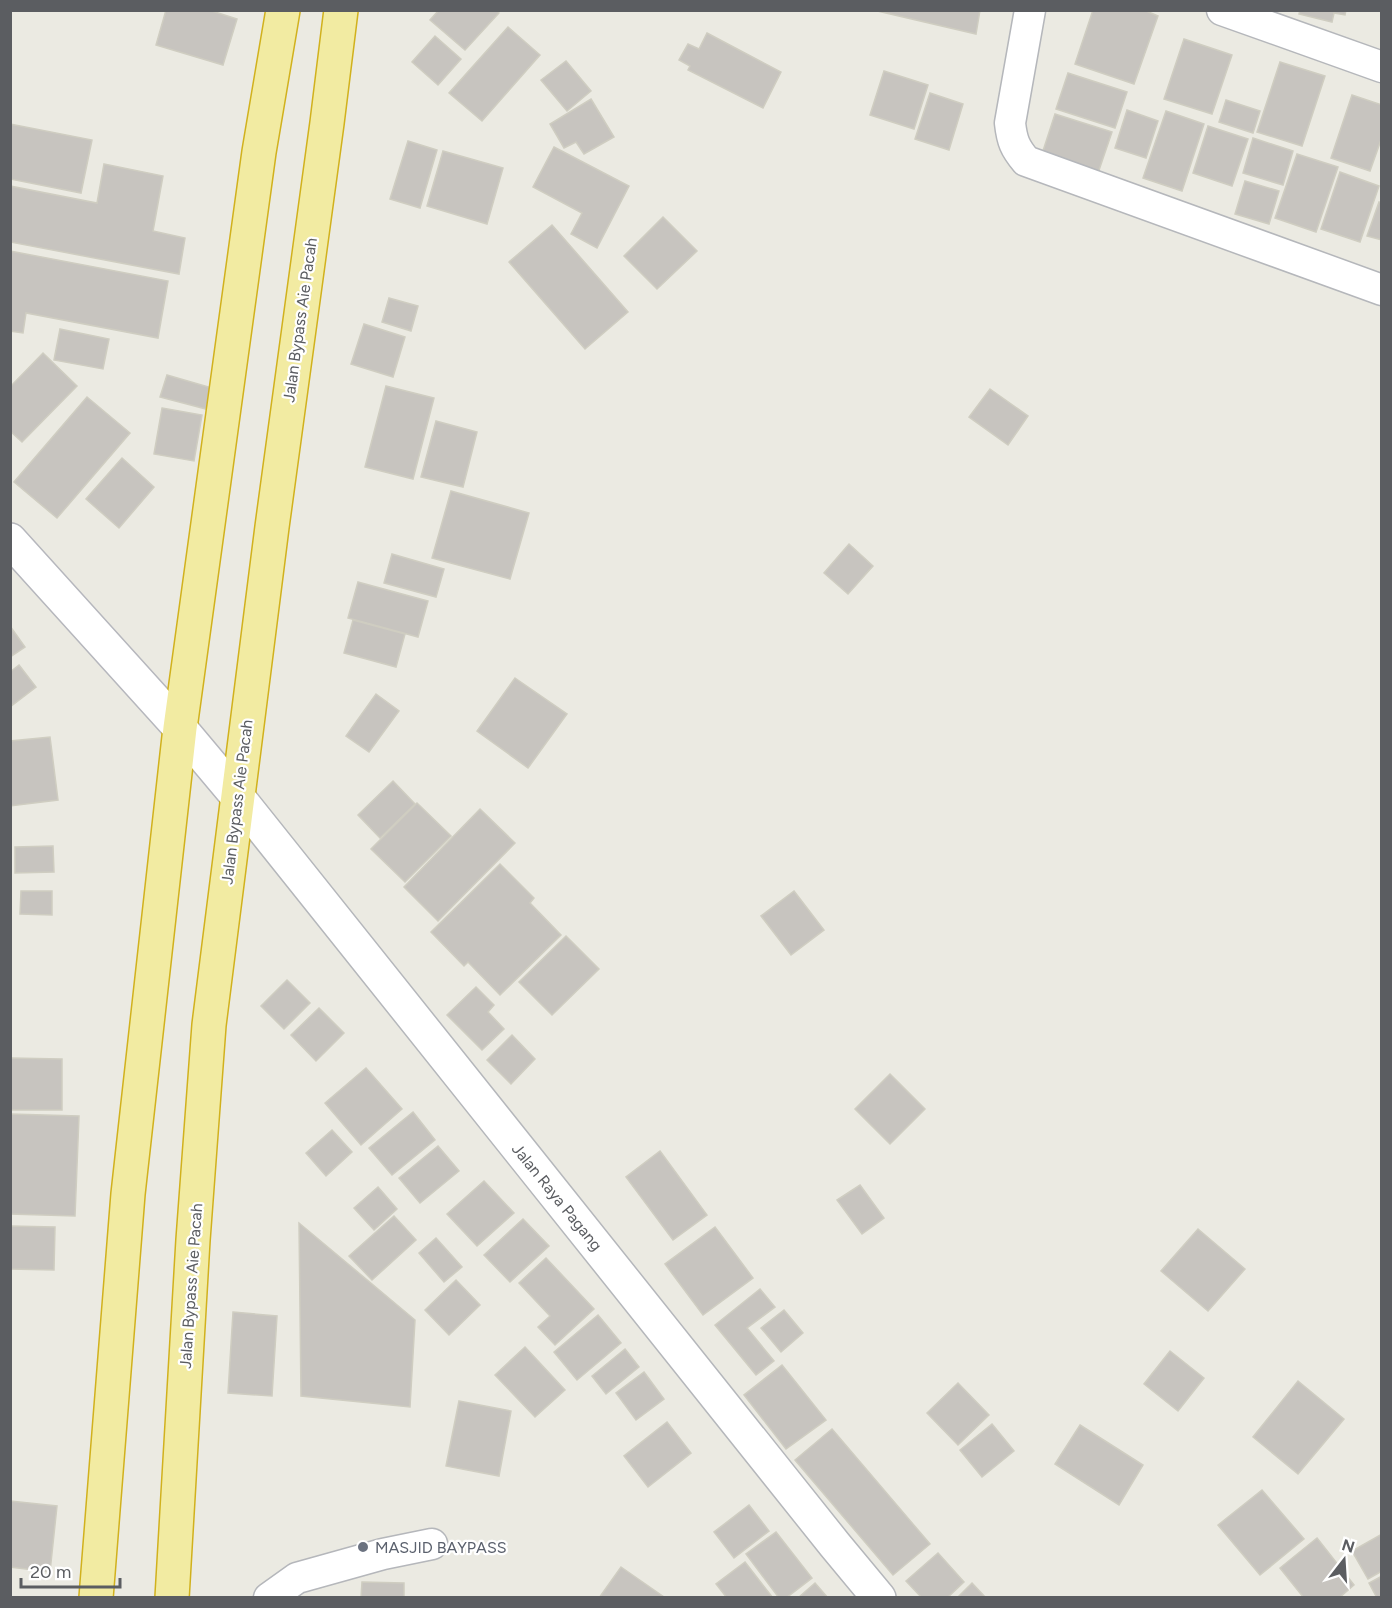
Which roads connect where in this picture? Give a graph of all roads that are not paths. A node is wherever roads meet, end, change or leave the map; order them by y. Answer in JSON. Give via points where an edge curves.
{"nodes":[{"id":1,"x":283,"y":10,"type":"edge"},
{"id":2,"x":341,"y":10,"type":"edge"},
{"id":3,"x":1030,"y":10,"type":"edge"},
{"id":4,"x":1233,"y":12,"type":"edge"},
{"id":5,"x":1382,"y":67,"type":"edge"},
{"id":6,"x":1382,"y":290,"type":"edge"},
{"id":7,"x":10,"y":540,"type":"edge"},
{"id":8,"x":180,"y":728,"type":"junction"},
{"id":9,"x":237,"y":796,"type":"junction"},
{"id":10,"x":432,"y":1544,"type":"dead end"},
{"id":11,"x":96,"y":1598,"type":"edge"},
{"id":12,"x":172,"y":1598,"type":"edge"},
{"id":13,"x":269,"y":1598,"type":"edge"},
{"id":14,"x":879,"y":1598,"type":"edge"}],
"edges":[{"from":1,"to":8,"type":"highway","via":[[259,152]]},
{"from":2,"to":9,"type":"highway","name":"Jalan Bypass Aie Pacah"},
{"from":3,"to":6,"type":"street","via":[[1010,123],[1016,150],[1026,161]]},
{"from":4,"to":5,"type":"street"},
{"from":7,"to":8,"type":"street","name":"Jalan Raya Pagang"},
{"from":8,"to":9,"type":"street","name":"Jalan Raya Pagang"},
{"from":8,"to":11,"type":"highway","via":[[128,1194]]},
{"from":9,"to":12,"type":"highway","name":"Jalan Bypass Aie Pacah","via":[[209,1025]]},
{"from":9,"to":14,"type":"street","name":"Jalan Raya Pagang"},
{"from":10,"to":13,"type":"street","via":[[297,1578]]}]}
